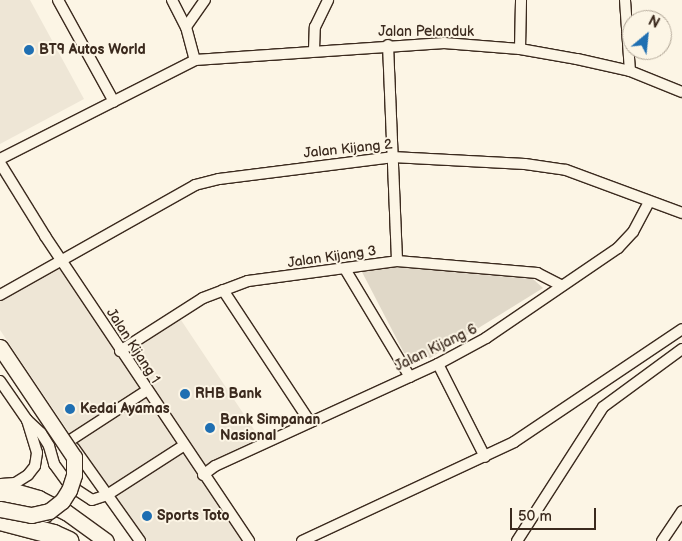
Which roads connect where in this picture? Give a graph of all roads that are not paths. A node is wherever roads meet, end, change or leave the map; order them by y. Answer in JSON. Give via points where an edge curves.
{"nodes":[{"id":1,"x":58,"y":0,"type":"edge"},
{"id":2,"x":172,"y":0,"type":"edge"},
{"id":3,"x":205,"y":0,"type":"edge"},
{"id":4,"x":328,"y":0,"type":"edge"},
{"id":5,"x":521,"y":0,"type":"edge"},
{"id":6,"x":625,"y":0,"type":"edge"},
{"id":7,"x":186,"y":27,"type":"junction"},
{"id":8,"x":388,"y":45,"type":"junction"},
{"id":9,"x":520,"y":49,"type":"junction"},
{"id":10,"x":314,"y":50,"type":"junction"},
{"id":11,"x":195,"y":60,"type":"junction"},
{"id":12,"x":630,"y":71,"type":"junction"},
{"id":13,"x":682,"y":92,"type":"edge"},
{"id":14,"x":114,"y":102,"type":"junction"},
{"id":15,"x":392,"y":157,"type":"junction"},
{"id":16,"x":0,"y":159,"type":"edge"},
{"id":17,"x":0,"y":163,"type":"edge"},
{"id":18,"x":649,"y":202,"type":"junction"},
{"id":19,"x":682,"y":213,"type":"edge"},
{"id":20,"x":60,"y":260,"type":"junction"},
{"id":21,"x":397,"y":261,"type":"junction"},
{"id":22,"x":345,"y":269,"type":"junction"},
{"id":23,"x":562,"y":286,"type":"junction"},
{"id":24,"x":223,"y":290,"type":"junction"},
{"id":25,"x":0,"y":295,"type":"edge"},
{"id":26,"x":682,"y":329,"type":"edge"},
{"id":27,"x":0,"y":340,"type":"edge"},
{"id":28,"x":0,"y":348,"type":"edge"},
{"id":29,"x":682,"y":349,"type":"edge"},
{"id":30,"x":120,"y":351,"type":"junction"},
{"id":31,"x":438,"y":364,"type":"junction"},
{"id":32,"x":410,"y":376,"type":"junction"},
{"id":33,"x":0,"y":381,"type":"edge"},
{"id":34,"x":146,"y":391,"type":"junction"},
{"id":35,"x":27,"y":420,"type":"junction"},
{"id":36,"x":310,"y":422,"type":"junction"},
{"id":37,"x":69,"y":441,"type":"junction"},
{"id":38,"x":183,"y":446,"type":"junction"},
{"id":39,"x":485,"y":457,"type":"junction"},
{"id":40,"x":203,"y":475,"type":"junction"},
{"id":41,"x":0,"y":486,"type":"edge"},
{"id":42,"x":107,"y":496,"type":"junction"},
{"id":43,"x":0,"y":498,"type":"edge"},
{"id":44,"x":0,"y":509,"type":"edge"},
{"id":45,"x":682,"y":511,"type":"edge"},
{"id":46,"x":0,"y":520,"type":"edge"},
{"id":47,"x":68,"y":541,"type":"edge"},
{"id":48,"x":92,"y":541,"type":"edge"},
{"id":49,"x":106,"y":541,"type":"edge"},
{"id":50,"x":140,"y":541,"type":"edge"},
{"id":51,"x":248,"y":541,"type":"edge"},
{"id":52,"x":302,"y":541,"type":"edge"},
{"id":53,"x":517,"y":541,"type":"edge"},
{"id":54,"x":662,"y":541,"type":"edge"}],
"edges":[{"from":1,"to":14,"type":"street"},
{"from":2,"to":7,"type":"street"},
{"from":3,"to":7,"type":"street"},
{"from":4,"to":10,"type":"street","via":[[315,27]]},
{"from":5,"to":9,"type":"street"},
{"from":6,"to":12,"type":"street"},
{"from":7,"to":11,"type":"street"},
{"from":8,"to":9,"type":"street","name":"Jalan Pelanduk","via":[[444,43]]},
{"from":8,"to":10,"type":"street","name":"Jalan Pelanduk"},
{"from":8,"to":15,"type":"street"},
{"from":9,"to":12,"type":"street","name":"Jalan Pelanduk"},
{"from":10,"to":11,"type":"street","name":"Jalan Pelanduk"},
{"from":11,"to":14,"type":"street"},
{"from":12,"to":13,"type":"street","name":"Jalan Pelanduk"},
{"from":14,"to":16,"type":"street"},
{"from":15,"to":18,"type":"street","name":"Jalan Kijang 2","via":[[525,164],[566,170]]},
{"from":15,"to":20,"type":"street","name":"Jalan Kijang 2","via":[[219,179],[195,185]]},
{"from":15,"to":21,"type":"street"},
{"from":17,"to":20,"type":"street","name":"Jalan Kijang 1"},
{"from":18,"to":19,"type":"street","name":"Jalan Kijang 2"},
{"from":18,"to":23,"type":"street","name":"Jalan Kijang 6","via":[[633,232],[618,248]]},
{"from":20,"to":25,"type":"street","name":"Jalan Kijang 2"},
{"from":20,"to":30,"type":"street","name":"Jalan Kijang 1"},
{"from":21,"to":22,"type":"street","name":"Jalan Kijang 3"},
{"from":21,"to":23,"type":"street","name":"Jalan Kijang 3","via":[[537,272]]},
{"from":22,"to":24,"type":"street","name":"Jalan Kijang 3","via":[[248,282]]},
{"from":22,"to":32,"type":"street"},
{"from":23,"to":31,"type":"street","name":"Jalan Kijang 6","via":[[486,338]]},
{"from":24,"to":30,"type":"street","name":"Jalan Kijang 3","via":[[203,298]]},
{"from":24,"to":36,"type":"street"},
{"from":26,"to":39,"type":"street","via":[[514,442]]},
{"from":27,"to":37,"type":"street"},
{"from":28,"to":44,"type":"main road","bridge":true,"via":[[74,457],[74,475],[69,490],[50,511],[31,515]]},
{"from":29,"to":53,"type":"street","via":[[603,407]]},
{"from":30,"to":34,"type":"street","name":"Jalan Kijang 1"},
{"from":31,"to":32,"type":"street","name":"Jalan Kijang 6"},
{"from":31,"to":39,"type":"street"},
{"from":32,"to":36,"type":"street","name":"Jalan Kijang 6"},
{"from":33,"to":35,"type":"street"},
{"from":34,"to":37,"type":"street"},
{"from":34,"to":38,"type":"street","name":"Jalan Kijang 1"},
{"from":35,"to":41,"type":"street","via":[[37,453],[35,466],[15,483]]},
{"from":35,"to":42,"type":"street","via":[[49,446],[54,464],[69,485],[92,500]]},
{"from":36,"to":40,"type":"street","name":"Jalan Kijang 6","via":[[215,466]]},
{"from":37,"to":42,"type":"street"},
{"from":38,"to":40,"type":"street","name":"Jalan Kijang 1"},
{"from":38,"to":42,"type":"street"},
{"from":39,"to":52,"type":"street"},
{"from":40,"to":51,"type":"street","name":"Jalan Kijang 1"},
{"from":41,"to":49,"type":"main road","via":[[38,498],[66,512]]},
{"from":42,"to":50,"type":"street"},
{"from":43,"to":48,"type":"main road","via":[[56,518]]},
{"from":45,"to":54,"type":"street"},
{"from":46,"to":47,"type":"highway"}]}
